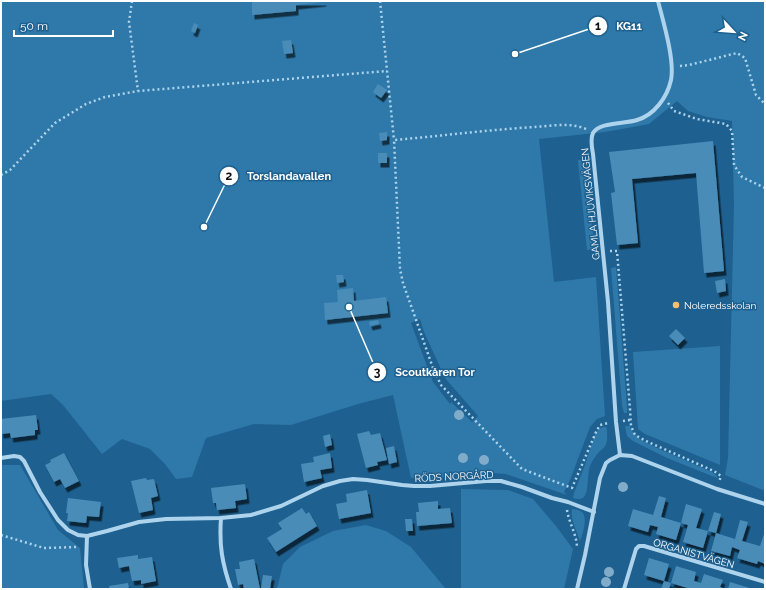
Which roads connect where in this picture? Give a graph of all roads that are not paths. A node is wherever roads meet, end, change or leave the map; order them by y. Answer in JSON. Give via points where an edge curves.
{"nodes":[{"id":1,"x":658,"y":1,"type":"edge"},
{"id":2,"x":620,"y":455,"type":"junction"},
{"id":3,"x":1,"y":458,"type":"edge"},
{"id":4,"x":765,"y":504,"type":"edge"},
{"id":5,"x":594,"y":512,"type":"junction"},
{"id":6,"x":221,"y":518,"type":"junction"},
{"id":7,"x":87,"y":536,"type":"junction"},
{"id":8,"x":765,"y":582,"type":"edge"},
{"id":9,"x":90,"y":589,"type":"edge"},
{"id":10,"x":231,"y":589,"type":"edge"},
{"id":11,"x":577,"y":589,"type":"edge"},
{"id":12,"x":624,"y":589,"type":"edge"}],
"edges":[{"from":1,"to":2,"type":"street","name":"GAMLA HJUVIKSVÄGEN","via":[[672,67],[671,79],[663,100],[648,115],[637,120],[603,126],[592,136]]},
{"from":2,"to":4,"type":"street","via":[[632,456],[717,489]]},
{"from":2,"to":5,"type":"street","via":[[606,463],[600,478]]},
{"from":3,"to":7,"type":"street","name":"RÖDS NORGÅRD","via":[[20,457],[58,520],[68,530]]},
{"from":5,"to":6,"type":"street","name":"RÖDS NORGÅRD","via":[[501,481],[414,486],[353,480],[323,486],[266,512]]},
{"from":5,"to":11,"type":"street"},
{"from":6,"to":7,"type":"street","name":"RÖDS NORGÅRD","via":[[146,521]]},
{"from":6,"to":10,"type":"street","via":[[221,554]]},
{"from":7,"to":9,"type":"street","via":[[86,565]]},
{"from":8,"to":12,"type":"street","name":"ORGANISTVÄGEN","via":[[639,546]]}]}
